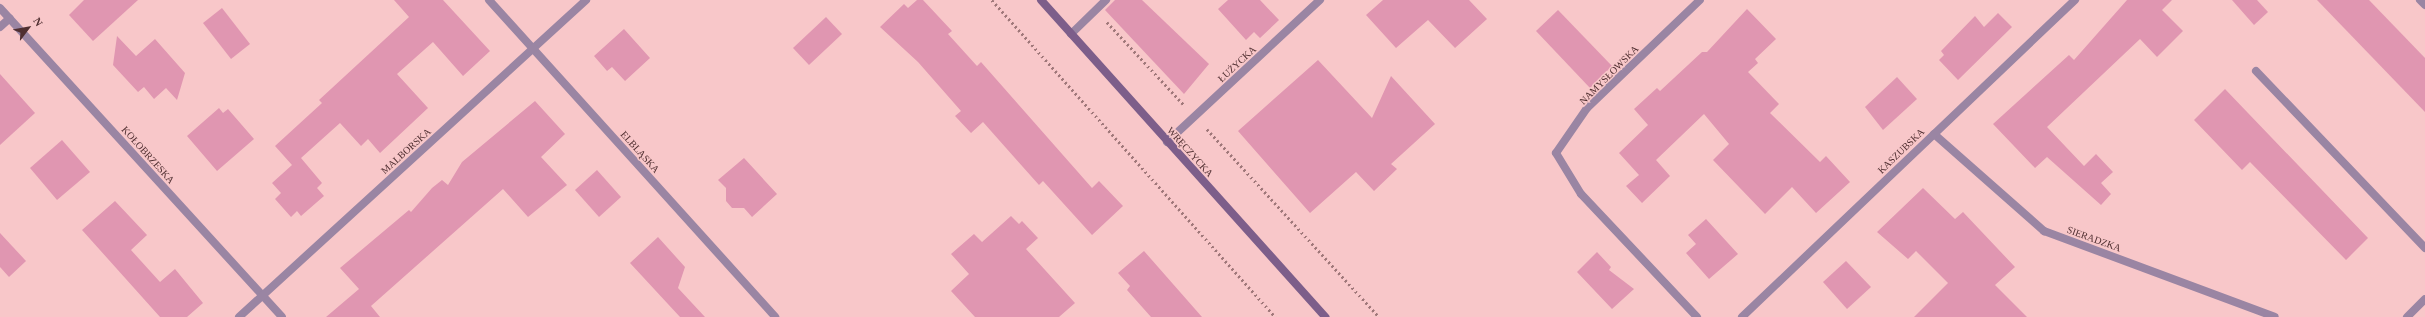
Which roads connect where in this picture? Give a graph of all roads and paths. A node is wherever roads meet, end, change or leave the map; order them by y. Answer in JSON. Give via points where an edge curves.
{"nodes":[{"id":1,"x":489,"y":0,"type":"edge"},
{"id":2,"x":586,"y":0,"type":"edge"},
{"id":3,"x":992,"y":0,"type":"edge"},
{"id":4,"x":1040,"y":0,"type":"edge"},
{"id":5,"x":1106,"y":0,"type":"edge"},
{"id":6,"x":1320,"y":0,"type":"edge"},
{"id":7,"x":1700,"y":0,"type":"edge"},
{"id":8,"x":2075,"y":0,"type":"edge"},
{"id":9,"x":2420,"y":0,"type":"edge"},
{"id":10,"x":2425,"y":5,"type":"edge"},
{"id":11,"x":0,"y":8,"type":"edge"},
{"id":12,"x":10,"y":18,"type":"junction"},
{"id":13,"x":1105,"y":20,"type":"dead end"},
{"id":14,"x":0,"y":27,"type":"edge"},
{"id":15,"x":1071,"y":34,"type":"junction"},
{"id":16,"x":533,"y":48,"type":"junction"},
{"id":17,"x":2256,"y":71,"type":"dead end"},
{"id":18,"x":1189,"y":110,"type":"dead end"},
{"id":19,"x":1200,"y":122,"type":"dead end"},
{"id":20,"x":1934,"y":134,"type":"junction"},
{"id":21,"x":1167,"y":142,"type":"junction"},
{"id":22,"x":2425,"y":248,"type":"edge"},
{"id":23,"x":263,"y":296,"type":"junction"},
{"id":24,"x":2425,"y":299,"type":"edge"},
{"id":25,"x":239,"y":317,"type":"edge"},
{"id":26,"x":282,"y":317,"type":"edge"},
{"id":27,"x":775,"y":317,"type":"edge"},
{"id":28,"x":1275,"y":317,"type":"edge"},
{"id":29,"x":1325,"y":317,"type":"edge"},
{"id":30,"x":1379,"y":317,"type":"edge"},
{"id":31,"x":1697,"y":317,"type":"edge"},
{"id":32,"x":1742,"y":317,"type":"edge"},
{"id":33,"x":2275,"y":317,"type":"edge"},
{"id":34,"x":2407,"y":317,"type":"edge"}],
"edges":[{"from":1,"to":16,"type":"street","name":"ELBLĄSKA"},
{"from":2,"to":16,"type":"street","name":"MALBORSKA"},
{"from":3,"to":28,"type":"path"},
{"from":4,"to":15,"type":"main road","name":"WRĘCZYCKA"},
{"from":5,"to":15,"type":"street"},
{"from":6,"to":21,"type":"street","name":"ŁUŻYCKA"},
{"from":7,"to":31,"type":"street","name":"NAMYSŁOWSKA","via":[[1587,108],[1556,152],[1581,194]]},
{"from":8,"to":20,"type":"street","name":"KASZUBSKA"},
{"from":9,"to":10,"type":"street"},
{"from":11,"to":12,"type":"street","name":"KOŁOBRZESKA"},
{"from":12,"to":14,"type":"street"},
{"from":12,"to":23,"type":"street","name":"KOŁOBRZESKA"},
{"from":13,"to":18,"type":"path"},
{"from":15,"to":21,"type":"main road","name":"WRĘCZYCKA"},
{"from":16,"to":23,"type":"street","name":"MALBORSKA"},
{"from":16,"to":27,"type":"street","name":"ELBLĄSKA"},
{"from":17,"to":22,"type":"street"},
{"from":19,"to":30,"type":"path"},
{"from":20,"to":32,"type":"street","name":"KASZUBSKA"},
{"from":20,"to":33,"type":"street","name":"SIERADZKA","via":[[2044,231]]},
{"from":21,"to":29,"type":"main road","name":"WRĘCZYCKA"},
{"from":23,"to":25,"type":"street","name":"MALBORSKA"},
{"from":23,"to":26,"type":"street","name":"KOŁOBRZESKA"},
{"from":24,"to":34,"type":"street"}]}
